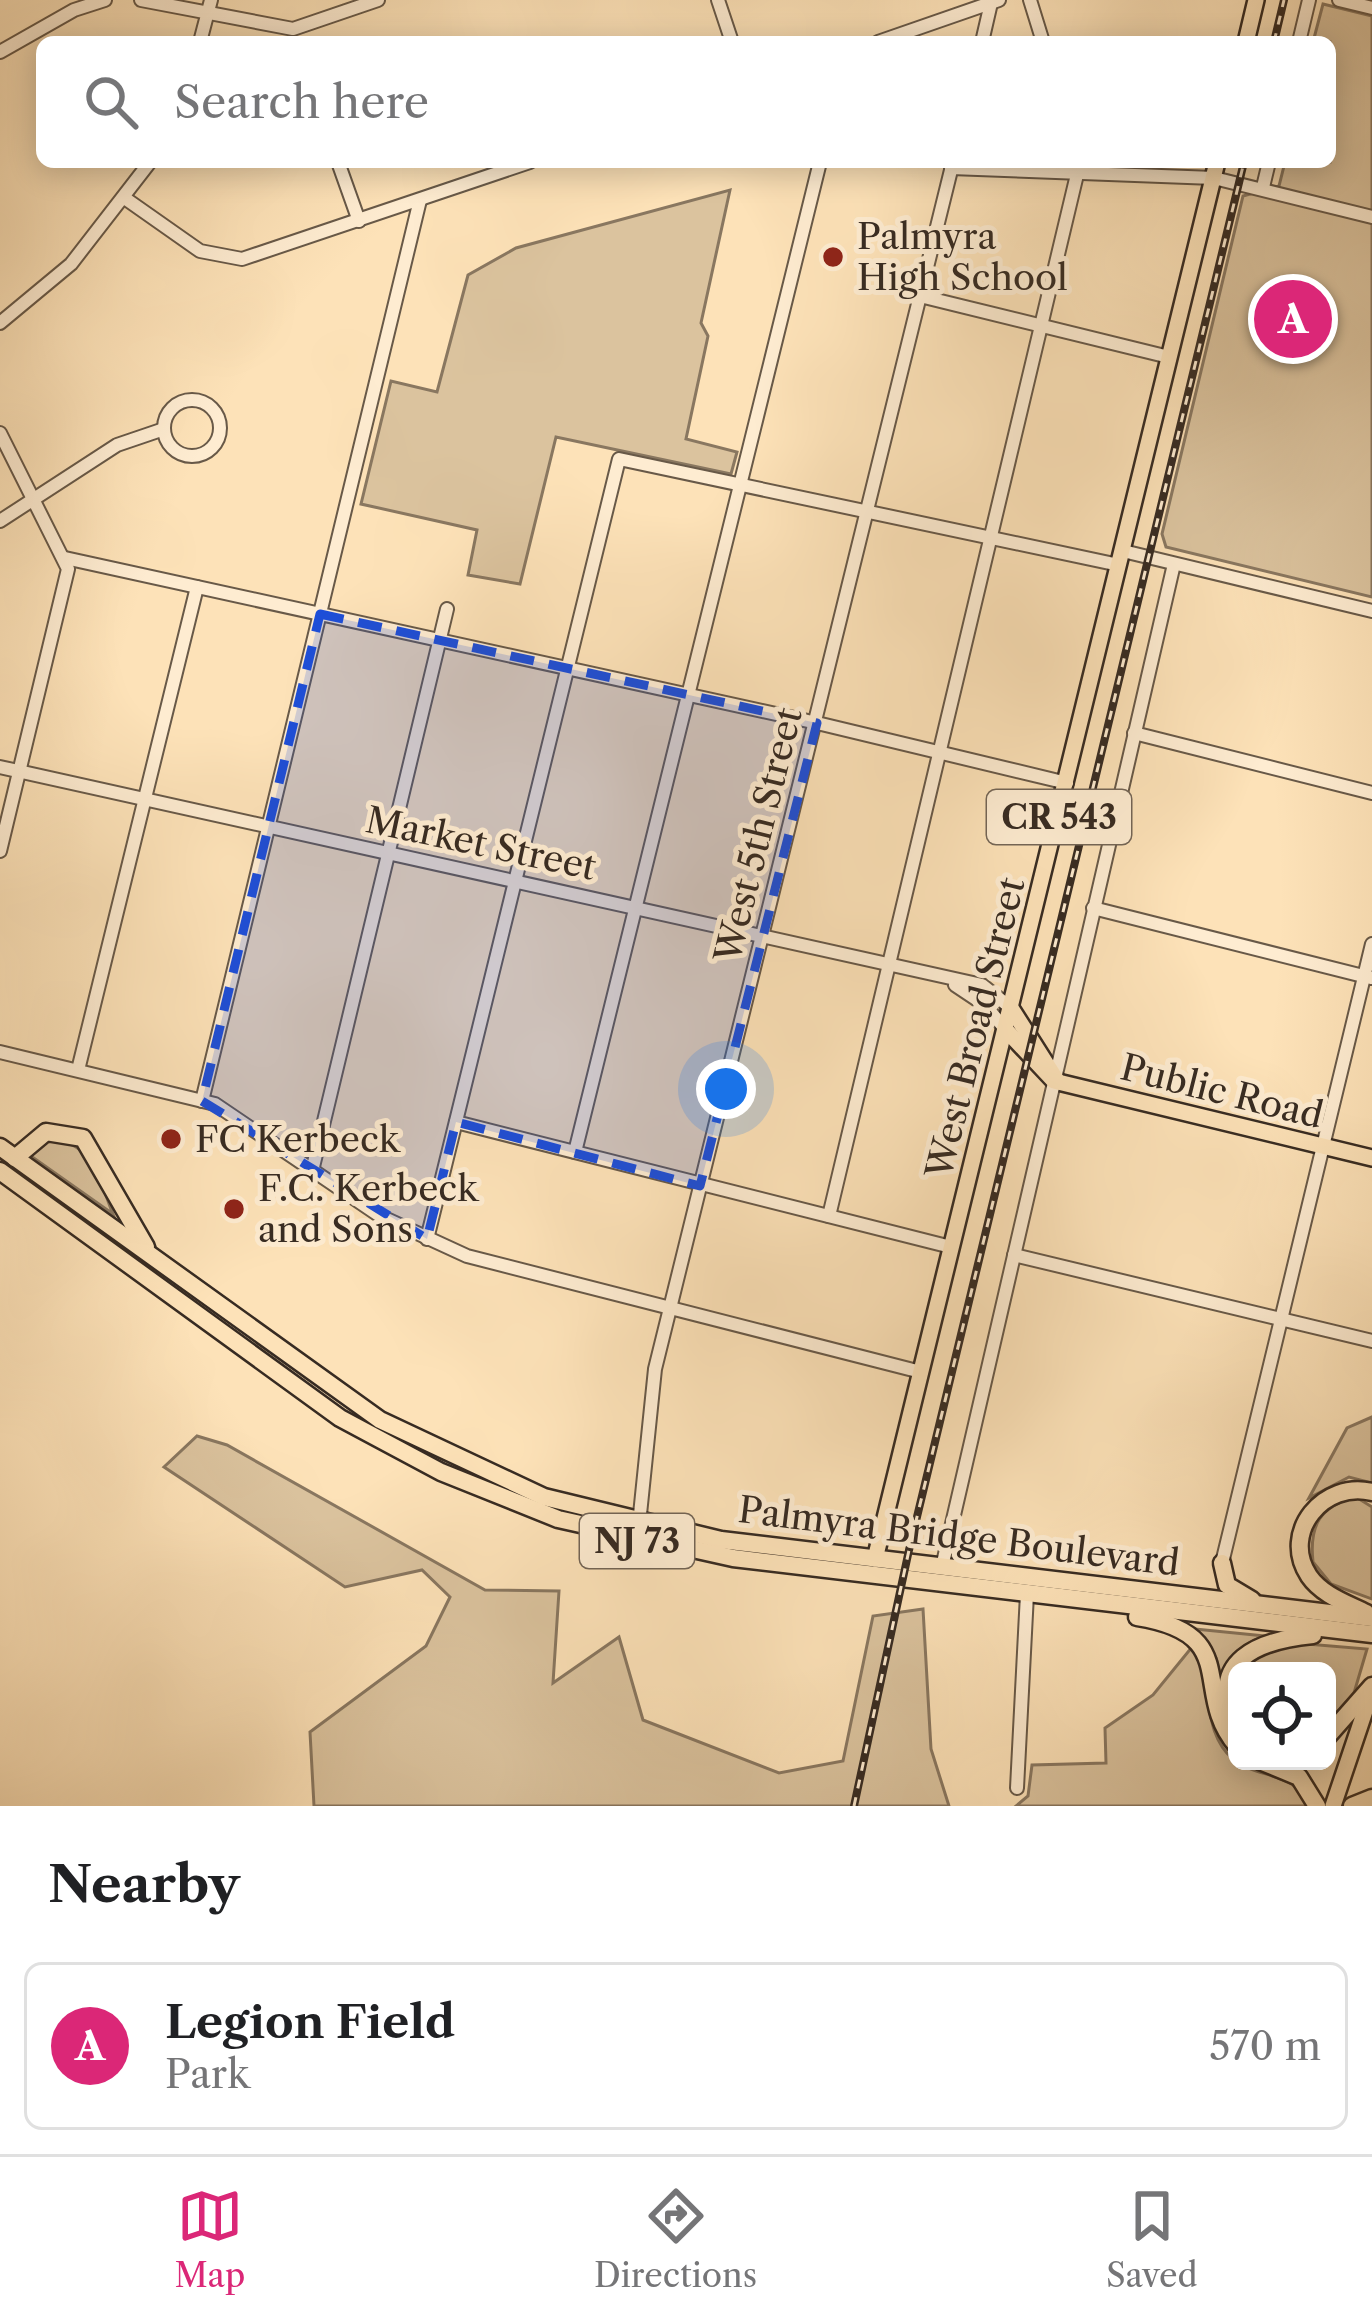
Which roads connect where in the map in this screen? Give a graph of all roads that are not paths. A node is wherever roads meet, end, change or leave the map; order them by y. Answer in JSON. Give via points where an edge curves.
{"nodes":[{"id":1,"x":105,"y":0,"type":"edge"},
{"id":2,"x":141,"y":0,"type":"edge"},
{"id":3,"x":378,"y":0,"type":"edge"},
{"id":4,"x":718,"y":0,"type":"edge"},
{"id":5,"x":1030,"y":0,"type":"edge"},
{"id":6,"x":1256,"y":0,"type":"edge"},
{"id":7,"x":1309,"y":0,"type":"edge"},
{"id":8,"x":1339,"y":0,"type":"edge"},
{"id":9,"x":995,"y":1,"type":"edge"},
{"id":10,"x":209,"y":7,"type":"edge"},
{"id":11,"x":1372,"y":8,"type":"edge"},
{"id":12,"x":296,"y":36,"type":"edge"},
{"id":13,"x":730,"y":36,"type":"edge"},
{"id":14,"x":895,"y":36,"type":"edge"},
{"id":15,"x":984,"y":36,"type":"edge"},
{"id":16,"x":1041,"y":36,"type":"edge"},
{"id":17,"x":1247,"y":36,"type":"edge"},
{"id":18,"x":1300,"y":36,"type":"edge"},
{"id":19,"x":0,"y":52,"type":"edge"},
{"id":20,"x":146,"y":168,"type":"edge"},
{"id":21,"x":340,"y":168,"type":"edge"},
{"id":22,"x":513,"y":168,"type":"edge"},
{"id":23,"x":819,"y":168,"type":"edge"},
{"id":24,"x":951,"y":168,"type":"edge"},
{"id":25,"x":1078,"y":168,"type":"edge"},
{"id":26,"x":1268,"y":168,"type":"edge"},
{"id":27,"x":1215,"y":170,"type":"edge"},
{"id":28,"x":1263,"y":187,"type":"junction"},
{"id":29,"x":126,"y":199,"type":"junction"},
{"id":30,"x":420,"y":200,"type":"junction"},
{"id":31,"x":1372,"y":217,"type":"edge"},
{"id":32,"x":358,"y":221,"type":"junction"},
{"id":33,"x":920,"y":296,"type":"junction"},
{"id":34,"x":0,"y":323,"type":"edge"},
{"id":35,"x":1041,"y":326,"type":"junction"},
{"id":36,"x":1169,"y":357,"type":"junction"},
{"id":37,"x":164,"y":430,"type":"junction"},
{"id":38,"x":0,"y":434,"type":"edge"},
{"id":39,"x":740,"y":484,"type":"junction"},
{"id":40,"x":36,"y":500,"type":"junction"},
{"id":41,"x":868,"y":512,"type":"junction"},
{"id":42,"x":0,"y":521,"type":"edge"},
{"id":43,"x":990,"y":538,"type":"junction"},
{"id":44,"x":65,"y":558,"type":"junction"},
{"id":45,"x":1121,"y":558,"type":"junction"},
{"id":46,"x":1174,"y":563,"type":"junction"},
{"id":47,"x":196,"y":586,"type":"junction"},
{"id":48,"x":447,"y":609,"type":"dead end"},
{"id":49,"x":1372,"y":611,"type":"edge"},
{"id":50,"x":320,"y":614,"type":"junction"},
{"id":51,"x":440,"y":640,"type":"junction"},
{"id":52,"x":567,"y":668,"type":"junction"},
{"id":53,"x":688,"y":694,"type":"junction"},
{"id":54,"x":817,"y":723,"type":"junction"},
{"id":55,"x":1134,"y":733,"type":"junction"},
{"id":56,"x":939,"y":754,"type":"junction"},
{"id":57,"x":0,"y":767,"type":"edge"},
{"id":58,"x":20,"y":772,"type":"junction"},
{"id":59,"x":1067,"y":783,"type":"junction"},
{"id":60,"x":1372,"y":793,"type":"edge"},
{"id":61,"x":146,"y":800,"type":"junction"},
{"id":62,"x":269,"y":827,"type":"junction"},
{"id":63,"x":0,"y":851,"type":"edge"},
{"id":64,"x":386,"y":853,"type":"junction"},
{"id":65,"x":515,"y":881,"type":"junction"},
{"id":66,"x":635,"y":908,"type":"junction"},
{"id":67,"x":1093,"y":908,"type":"junction"},
{"id":68,"x":765,"y":937,"type":"junction"},
{"id":69,"x":1372,"y":944,"type":"edge"},
{"id":70,"x":887,"y":968,"type":"junction"},
{"id":71,"x":1368,"y":977,"type":"edge"},
{"id":72,"x":949,"y":982,"type":"junction"},
{"id":73,"x":1011,"y":1009,"type":"junction"},
{"id":74,"x":1006,"y":1028,"type":"junction"},
{"id":75,"x":0,"y":1052,"type":"edge"},
{"id":76,"x":77,"y":1070,"type":"junction"},
{"id":77,"x":1058,"y":1082,"type":"junction"},
{"id":78,"x":202,"y":1100,"type":"junction"},
{"id":79,"x":455,"y":1122,"type":"junction"},
{"id":80,"x":1322,"y":1146,"type":"junction"},
{"id":81,"x":575,"y":1152,"type":"junction"},
{"id":82,"x":5,"y":1158,"type":"edge"},
{"id":83,"x":1372,"y":1159,"type":"edge"},
{"id":84,"x":312,"y":1171,"type":"junction"},
{"id":85,"x":700,"y":1186,"type":"junction"},
{"id":86,"x":829,"y":1216,"type":"junction"},
{"id":87,"x":427,"y":1239,"type":"junction"},
{"id":88,"x":951,"y":1247,"type":"junction"},
{"id":89,"x":1014,"y":1255,"type":"junction"},
{"id":90,"x":152,"y":1258,"type":"junction"},
{"id":91,"x":673,"y":1309,"type":"junction"},
{"id":92,"x":1280,"y":1319,"type":"junction"},
{"id":93,"x":1372,"y":1341,"type":"edge"},
{"id":94,"x":921,"y":1372,"type":"junction"},
{"id":95,"x":1372,"y":1492,"type":"edge"},
{"id":96,"x":639,"y":1524,"type":"junction"},
{"id":97,"x":875,"y":1559,"type":"junction"},
{"id":98,"x":1222,"y":1563,"type":"junction"},
{"id":99,"x":942,"y":1567,"type":"junction"},
{"id":100,"x":1027,"y":1594,"type":"junction"},
{"id":101,"x":1197,"y":1598,"type":"junction"},
{"id":102,"x":1066,"y":1599,"type":"junction"},
{"id":103,"x":1263,"y":1606,"type":"junction"},
{"id":104,"x":1372,"y":1617,"type":"edge"},
{"id":105,"x":1352,"y":1632,"type":"junction"},
{"id":106,"x":1372,"y":1634,"type":"edge"},
{"id":107,"x":1242,"y":1662,"type":"edge"},
{"id":108,"x":1372,"y":1688,"type":"edge"},
{"id":109,"x":1336,"y":1727,"type":"edge"},
{"id":110,"x":1228,"y":1734,"type":"edge"},
{"id":111,"x":1282,"y":1770,"type":"edge"},
{"id":112,"x":1017,"y":1788,"type":"dead end"},
{"id":113,"x":1372,"y":1798,"type":"edge"},
{"id":114,"x":1317,"y":1806,"type":"edge"},
{"id":115,"x":1333,"y":1806,"type":"edge"},
{"id":116,"x":1352,"y":1806,"type":"edge"}],
"edges":[{"from":1,"to":19,"type":"street"},
{"from":2,"to":10,"type":"street"},
{"from":3,"to":12,"type":"street"},
{"from":4,"to":13,"type":"street"},
{"from":5,"to":16,"type":"street"},
{"from":6,"to":17,"type":"main road"},
{"from":7,"to":18,"type":"street"},
{"from":8,"to":11,"type":"street"},
{"from":9,"to":14,"type":"street"},
{"from":9,"to":15,"type":"street"},
{"from":10,"to":12,"type":"street"},
{"from":20,"to":29,"type":"street"},
{"from":21,"to":32,"type":"street"},
{"from":22,"to":30,"type":"street"},
{"from":23,"to":39,"type":"street"},
{"from":24,"to":33,"type":"street","name":"West 5th Street"},
{"from":25,"to":27,"type":"street"},
{"from":25,"to":35,"type":"street"},
{"from":26,"to":28,"type":"street"},
{"from":27,"to":28,"type":"street"},
{"from":27,"to":36,"type":"main road","name":"West Broad Street","number":"CR 543"},
{"from":28,"to":31,"type":"street"},
{"from":29,"to":32,"type":"street","via":[[224,259],[251,258]]},
{"from":29,"to":34,"type":"street","via":[[71,264]]},
{"from":30,"to":32,"type":"street"},
{"from":30,"to":50,"type":"street"},
{"from":33,"to":35,"type":"street"},
{"from":33,"to":41,"type":"street","name":"West 5th Street"},
{"from":35,"to":36,"type":"street"},
{"from":35,"to":43,"type":"street"},
{"from":36,"to":45,"type":"main road","name":"West Broad Street","number":"CR 543"},
{"from":37,"to":37,"type":"street","via":[[172,447],[194,456],[213,447],[220,427],[212,409],[193,400],[174,407]]},
{"from":37,"to":40,"type":"street","via":[[117,445]]},
{"from":38,"to":40,"type":"street"},
{"from":39,"to":41,"type":"street"},
{"from":39,"to":52,"type":"street","via":[[619,459]]},
{"from":39,"to":53,"type":"street"},
{"from":40,"to":42,"type":"street"},
{"from":40,"to":44,"type":"street"},
{"from":41,"to":43,"type":"street"},
{"from":41,"to":54,"type":"street","name":"West 5th Street"},
{"from":43,"to":45,"type":"street"},
{"from":43,"to":56,"type":"street"},
{"from":44,"to":47,"type":"street"},
{"from":44,"to":58,"type":"street","via":[[66,586]]},
{"from":45,"to":46,"type":"street"},
{"from":45,"to":59,"type":"main road","name":"West Broad Street","number":"CR 543"},
{"from":46,"to":49,"type":"street"},
{"from":46,"to":55,"type":"street"},
{"from":47,"to":50,"type":"street"},
{"from":47,"to":61,"type":"street"},
{"from":48,"to":51,"type":"street"},
{"from":50,"to":51,"type":"street"},
{"from":50,"to":62,"type":"street"},
{"from":51,"to":52,"type":"street"},
{"from":51,"to":64,"type":"street"},
{"from":52,"to":53,"type":"street"},
{"from":52,"to":65,"type":"street"},
{"from":53,"to":54,"type":"street"},
{"from":53,"to":66,"type":"street"},
{"from":54,"to":56,"type":"street"},
{"from":54,"to":68,"type":"street","name":"West 5th Street"},
{"from":55,"to":60,"type":"street"},
{"from":55,"to":67,"type":"street"},
{"from":56,"to":59,"type":"street"},
{"from":56,"to":70,"type":"street"},
{"from":57,"to":58,"type":"street","name":"Market Street"},
{"from":58,"to":61,"type":"street","name":"Market Street"},
{"from":58,"to":63,"type":"street"},
{"from":59,"to":73,"type":"main road","name":"West Broad Street","number":"CR 543"},
{"from":61,"to":62,"type":"street","name":"Market Street"},
{"from":61,"to":76,"type":"street"},
{"from":62,"to":64,"type":"street","name":"Market Street"},
{"from":62,"to":78,"type":"street"},
{"from":64,"to":65,"type":"street","name":"Market Street"},
{"from":64,"to":84,"type":"street"},
{"from":65,"to":66,"type":"street","name":"Market Street"},
{"from":65,"to":79,"type":"street"},
{"from":66,"to":68,"type":"street","name":"Market Street"},
{"from":66,"to":81,"type":"street"},
{"from":67,"to":71,"type":"street"},
{"from":67,"to":77,"type":"street"},
{"from":68,"to":70,"type":"street","name":"Market Street"},
{"from":68,"to":85,"type":"street","name":"West 5th Street"},
{"from":69,"to":71,"type":"street"},
{"from":70,"to":72,"type":"street","name":"Market Street"},
{"from":70,"to":86,"type":"street"},
{"from":71,"to":80,"type":"street"},
{"from":72,"to":73,"type":"street","name":"Market Street","via":[[988,988]]},
{"from":72,"to":74,"type":"street","name":"Market Street"},
{"from":73,"to":74,"type":"main road","name":"West Broad Street","number":"CR 543"},
{"from":73,"to":77,"type":"main road"},
{"from":74,"to":77,"type":"main road"},
{"from":74,"to":88,"type":"main road","name":"West Broad Street"},
{"from":75,"to":76,"type":"street"},
{"from":76,"to":78,"type":"street"},
{"from":77,"to":80,"type":"main road","name":"Public Road"},
{"from":77,"to":89,"type":"street"},
{"from":78,"to":84,"type":"street"},
{"from":79,"to":81,"type":"street"},
{"from":79,"to":87,"type":"street"},
{"from":80,"to":83,"type":"main road","name":"Public Road"},
{"from":80,"to":92,"type":"street"},
{"from":81,"to":85,"type":"street"},
{"from":82,"to":90,"type":"highway","name":"Palmyra Bridge Boulevard","number":"NJ 73"},
{"from":82,"to":90,"type":"highway","via":[[46,1132],[83,1138]]},
{"from":82,"to":100,"type":"highway","name":"Palmyra Bridge Boulevard","number":"NJ 73","via":[[329,1411],[496,1496],[665,1547]]},
{"from":84,"to":87,"type":"street"},
{"from":85,"to":86,"type":"street"},
{"from":85,"to":91,"type":"street","name":"West 5th Street"},
{"from":86,"to":88,"type":"street"},
{"from":87,"to":91,"type":"street","via":[[526,1275]]},
{"from":88,"to":94,"type":"main road","name":"West Broad Street"},
{"from":89,"to":92,"type":"street"},
{"from":89,"to":99,"type":"street"},
{"from":90,"to":96,"type":"highway","name":"Palmyra Bridge Boulevard","number":"NJ 73","via":[[414,1440],[544,1497]]},
{"from":91,"to":94,"type":"street"},
{"from":91,"to":96,"type":"street","name":"West 5th Street","via":[[656,1369]]},
{"from":92,"to":93,"type":"street"},
{"from":92,"to":98,"type":"street"},
{"from":94,"to":97,"type":"main road","name":"West Broad Street"},
{"from":95,"to":104,"type":"highway","via":[[1326,1498],[1307,1518],[1300,1544],[1318,1586]]},
{"from":96,"to":97,"type":"highway","name":"Palmyra Bridge Boulevard","number":"NJ 73"},
{"from":97,"to":99,"type":"highway","name":"Palmyra Bridge Boulevard","number":"NJ 73"},
{"from":98,"to":101,"type":"highway"},
{"from":98,"to":103,"type":"highway","via":[[1230,1588]]},
{"from":99,"to":101,"type":"highway","name":"Palmyra Bridge Boulevard","number":"NJ 73"},
{"from":100,"to":102,"type":"highway","name":"Palmyra Bridge Boulevard","number":"NJ 73"},
{"from":100,"to":112,"type":"street"},
{"from":101,"to":103,"type":"highway","name":"Palmyra Bridge Boulevard","number":"NJ 73"},
{"from":102,"to":105,"type":"highway","name":"Palmyra Bridge Boulevard","number":"NJ 73"},
{"from":102,"to":110,"type":"highway","via":[[1158,1621],[1198,1644],[1213,1668]]},
{"from":103,"to":104,"type":"highway","name":"Palmyra Bridge Boulevard","number":"NJ 73"},
{"from":105,"to":106,"type":"highway","name":"Palmyra Bridge Boulevard","number":"NJ 73"},
{"from":105,"to":107,"type":"highway","via":[[1277,1640]]},
{"from":108,"to":109,"type":"highway"},
{"from":108,"to":115,"type":"main road"},
{"from":111,"to":114,"type":"highway","via":[[1299,1777]]},
{"from":113,"to":116,"type":"highway"}]}
